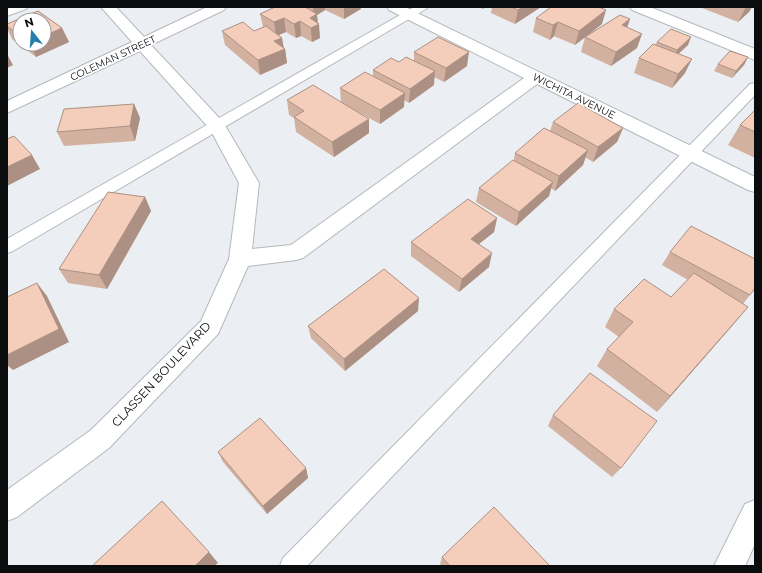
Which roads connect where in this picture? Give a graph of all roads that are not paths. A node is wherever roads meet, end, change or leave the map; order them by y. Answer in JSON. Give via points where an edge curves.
{"nodes":[{"id":1,"x":22,"y":7,"type":"edge"},
{"id":2,"x":108,"y":7,"type":"edge"},
{"id":3,"x":219,"y":7,"type":"edge"},
{"id":4,"x":394,"y":7,"type":"edge"},
{"id":5,"x":637,"y":7,"type":"edge"},
{"id":6,"x":416,"y":11,"type":"edge"},
{"id":7,"x":7,"y":13,"type":"edge"},
{"id":8,"x":141,"y":44,"type":"junction"},
{"id":9,"x":755,"y":54,"type":"edge"},
{"id":10,"x":536,"y":77,"type":"junction"},
{"id":11,"x":755,"y":87,"type":"edge"},
{"id":12,"x":7,"y":108,"type":"edge"},
{"id":13,"x":217,"y":126,"type":"junction"},
{"id":14,"x":691,"y":153,"type":"junction"},
{"id":15,"x":755,"y":185,"type":"edge"},
{"id":16,"x":7,"y":247,"type":"edge"},
{"id":17,"x":240,"y":259,"type":"junction"},
{"id":18,"x":7,"y":507,"type":"edge"},
{"id":19,"x":755,"y":514,"type":"edge"},
{"id":20,"x":291,"y":566,"type":"edge"},
{"id":21,"x":729,"y":566,"type":"edge"}],
"edges":[{"from":1,"to":7,"type":"lane"},
{"from":2,"to":8,"type":"street","name":"CLASSEN BOULEVARD"},
{"from":3,"to":8,"type":"street","name":"COLEMAN STREET"},
{"from":4,"to":6,"type":"street","name":"WICHITA AVENUE"},
{"from":5,"to":9,"type":"street"},
{"from":6,"to":10,"type":"street","name":"WICHITA AVENUE"},
{"from":6,"to":13,"type":"lane"},
{"from":8,"to":12,"type":"street","name":"COLEMAN STREET"},
{"from":8,"to":13,"type":"street","name":"CLASSEN BOULEVARD"},
{"from":10,"to":14,"type":"street","name":"WICHITA AVENUE"},
{"from":10,"to":17,"type":"street","via":[[296,252]]},
{"from":11,"to":14,"type":"lane"},
{"from":13,"to":16,"type":"lane"},
{"from":13,"to":17,"type":"street","name":"CLASSEN BOULEVARD","via":[[250,183]]},
{"from":14,"to":15,"type":"street","name":"WICHITA AVENUE"},
{"from":14,"to":20,"type":"lane"},
{"from":17,"to":18,"type":"street","name":"CLASSEN BOULEVARD","via":[[210,326],[100,439]]},
{"from":19,"to":21,"type":"street"}]}
